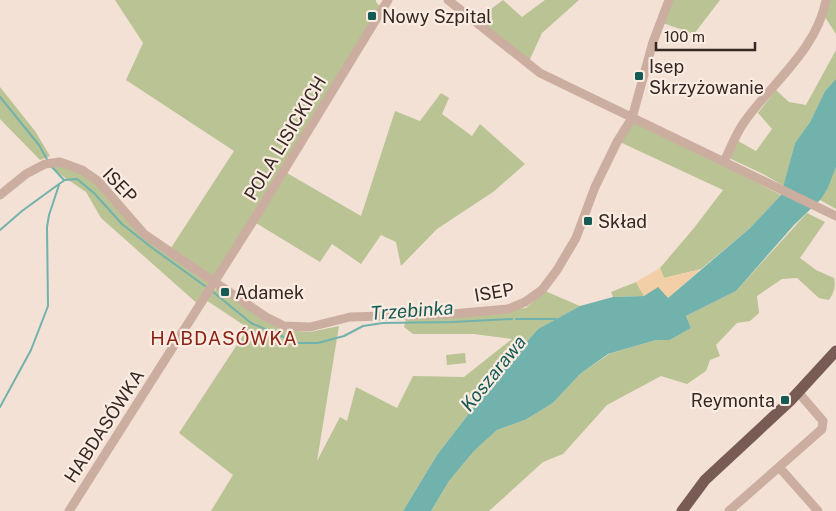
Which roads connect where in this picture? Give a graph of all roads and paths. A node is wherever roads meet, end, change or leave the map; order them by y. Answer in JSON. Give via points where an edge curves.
{"nodes":[{"id":1,"x":389,"y":0,"type":"edge"},
{"id":2,"x":448,"y":0,"type":"edge"},
{"id":3,"x":669,"y":0,"type":"edge"},
{"id":4,"x":826,"y":0,"type":"edge"},
{"id":5,"x":632,"y":118,"type":"junction"},
{"id":6,"x":724,"y":162,"type":"junction"},
{"id":7,"x":0,"y":195,"type":"edge"},
{"id":8,"x":836,"y":216,"type":"edge"},
{"id":9,"x":214,"y":282,"type":"junction"},
{"id":10,"x":836,"y":351,"type":"edge"},
{"id":11,"x":798,"y":392,"type":"junction"},
{"id":12,"x":779,"y":467,"type":"junction"},
{"id":13,"x":69,"y":511,"type":"edge"},
{"id":14,"x":682,"y":511,"type":"edge"},
{"id":15,"x":729,"y":511,"type":"edge"},
{"id":16,"x":818,"y":511,"type":"edge"}],
"edges":[{"from":1,"to":9,"type":"street","name":"POLA LISICKICH"},
{"from":2,"to":5,"type":"street","via":[[540,73]]},
{"from":3,"to":5,"type":"street","name":"ISEP","via":[[652,42]]},
{"from":4,"to":6,"type":"street","via":[[824,14],[801,54],[744,122]]},
{"from":5,"to":6,"type":"street"},
{"from":5,"to":9,"type":"street","name":"ISEP","via":[[595,187],[576,238],[557,270],[542,290],[508,309],[461,314],[357,317],[310,327],[284,326],[266,318]]},
{"from":6,"to":8,"type":"street"},
{"from":7,"to":9,"type":"street","name":"ISEP","via":[[26,174],[48,163],[70,165],[98,181],[144,234]]},
{"from":9,"to":13,"type":"street","name":"HABDASÓWKA"},
{"from":10,"to":11,"type":"main road"},
{"from":11,"to":12,"type":"street","via":[[824,425]]},
{"from":11,"to":14,"type":"main road","via":[[705,480]]},
{"from":12,"to":15,"type":"street"},
{"from":12,"to":16,"type":"street"}]}
